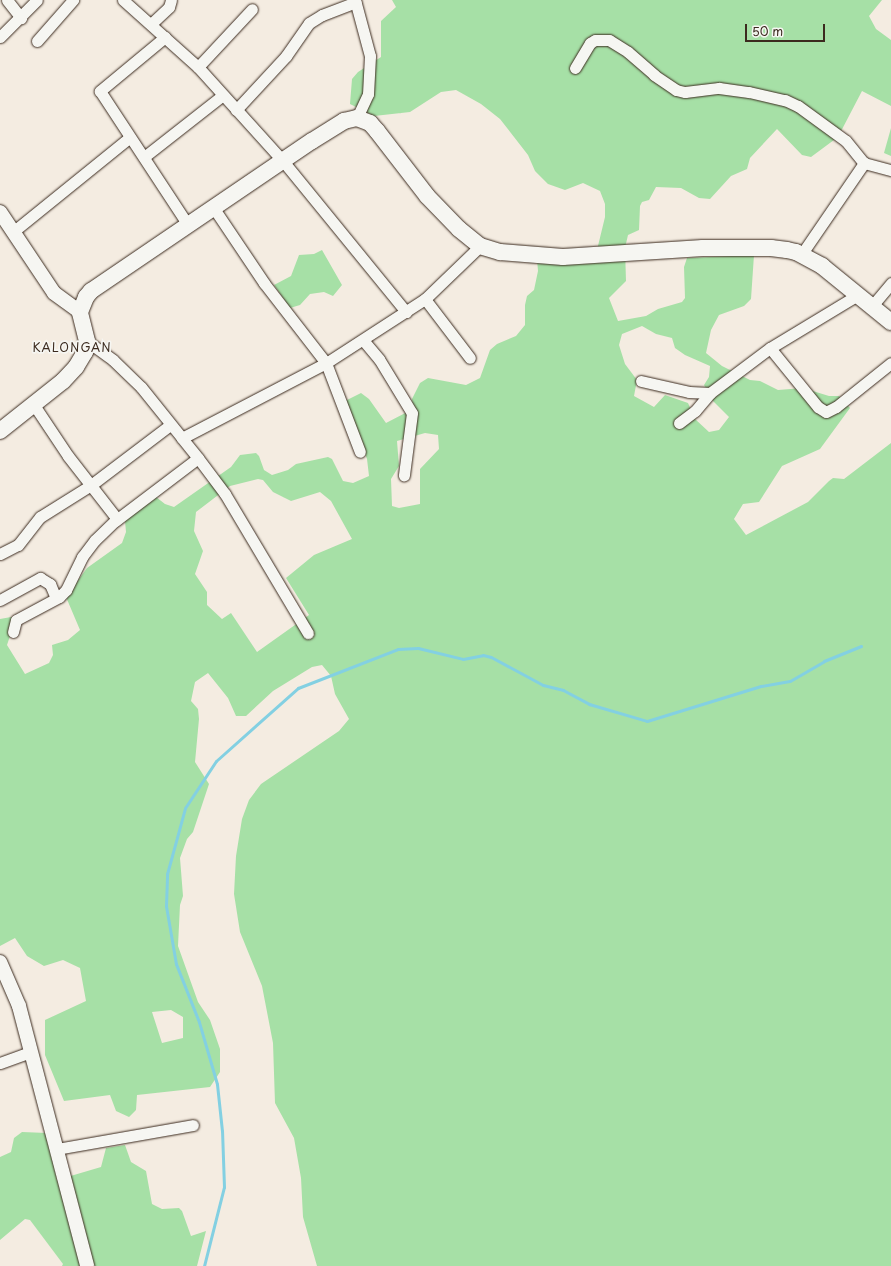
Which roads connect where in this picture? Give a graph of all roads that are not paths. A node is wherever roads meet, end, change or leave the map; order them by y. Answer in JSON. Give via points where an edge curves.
{"nodes":[{"id":1,"x":7,"y":0,"type":"edge"},
{"id":2,"x":36,"y":0,"type":"edge"},
{"id":3,"x":73,"y":0,"type":"edge"},
{"id":4,"x":123,"y":0,"type":"edge"},
{"id":5,"x":171,"y":0,"type":"edge"},
{"id":6,"x":356,"y":1,"type":"edge"},
{"id":7,"x":252,"y":9,"type":"dead end"},
{"id":8,"x":21,"y":18,"type":"junction"},
{"id":9,"x":152,"y":23,"type":"junction"},
{"id":10,"x":0,"y":37,"type":"edge"},
{"id":11,"x":165,"y":37,"type":"junction"},
{"id":12,"x":38,"y":41,"type":"dead end"},
{"id":13,"x":198,"y":67,"type":"junction"},
{"id":14,"x":575,"y":68,"type":"dead end"},
{"id":15,"x":223,"y":95,"type":"junction"},
{"id":16,"x":236,"y":110,"type":"junction"},
{"id":17,"x":357,"y":118,"type":"junction"},
{"id":18,"x":130,"y":137,"type":"junction"},
{"id":19,"x":144,"y":157,"type":"junction"},
{"id":20,"x":283,"y":161,"type":"junction"},
{"id":21,"x":864,"y":163,"type":"junction"},
{"id":22,"x":891,"y":170,"type":"edge"},
{"id":23,"x":213,"y":207,"type":"junction"},
{"id":24,"x":0,"y":212,"type":"edge"},
{"id":25,"x":188,"y":224,"type":"junction"},
{"id":26,"x":14,"y":231,"type":"junction"},
{"id":27,"x":480,"y":246,"type":"junction"},
{"id":28,"x":801,"y":255,"type":"junction"},
{"id":29,"x":891,"y":283,"type":"edge"},
{"id":30,"x":856,"y":296,"type":"junction"},
{"id":31,"x":425,"y":299,"type":"junction"},
{"id":32,"x":872,"y":306,"type":"junction"},
{"id":33,"x":80,"y":312,"type":"junction"},
{"id":34,"x":406,"y":312,"type":"junction"},
{"id":35,"x":891,"y":322,"type":"edge"},
{"id":36,"x":364,"y":340,"type":"junction"},
{"id":37,"x":87,"y":341,"type":"junction"},
{"id":38,"x":770,"y":348,"type":"junction"},
{"id":39,"x":470,"y":358,"type":"dead end"},
{"id":40,"x":326,"y":363,"type":"junction"},
{"id":41,"x":891,"y":363,"type":"edge"},
{"id":42,"x":641,"y":381,"type":"dead end"},
{"id":43,"x":710,"y":393,"type":"junction"},
{"id":44,"x":34,"y":405,"type":"junction"},
{"id":45,"x":679,"y":423,"type":"dead end"},
{"id":46,"x":170,"y":425,"type":"junction"},
{"id":47,"x":1,"y":428,"type":"edge"},
{"id":48,"x":182,"y":438,"type":"junction"},
{"id":49,"x":360,"y":452,"type":"dead end"},
{"id":50,"x":198,"y":458,"type":"junction"},
{"id":51,"x":404,"y":475,"type":"dead end"},
{"id":52,"x":91,"y":485,"type":"junction"},
{"id":53,"x":117,"y":519,"type":"junction"},
{"id":54,"x":0,"y":554,"type":"edge"},
{"id":55,"x":56,"y":598,"type":"junction"},
{"id":56,"x":0,"y":600,"type":"edge"},
{"id":57,"x":13,"y":632,"type":"dead end"},
{"id":58,"x":308,"y":633,"type":"dead end"},
{"id":59,"x":0,"y":962,"type":"edge"},
{"id":60,"x":31,"y":1052,"type":"junction"},
{"id":61,"x":0,"y":1063,"type":"edge"},
{"id":62,"x":193,"y":1125,"type":"dead end"},
{"id":63,"x":57,"y":1149,"type":"junction"},
{"id":64,"x":87,"y":1266,"type":"edge"}],
"edges":[{"from":1,"to":8,"type":"street"},
{"from":2,"to":8,"type":"street"},
{"from":3,"to":12,"type":"street"},
{"from":4,"to":9,"type":"street"},
{"from":5,"to":9,"type":"street","via":[[169,6]]},
{"from":6,"to":16,"type":"street","via":[[322,14],[309,23],[286,56]]},
{"from":6,"to":17,"type":"street","via":[[367,37],[370,78],[368,94]]},
{"from":7,"to":13,"type":"street"},
{"from":8,"to":10,"type":"street"},
{"from":9,"to":11,"type":"street"},
{"from":11,"to":13,"type":"street"},
{"from":11,"to":18,"type":"street","via":[[100,91]]},
{"from":13,"to":15,"type":"street"},
{"from":14,"to":21,"type":"street","via":[[590,43],[595,40],[609,40],[676,90],[690,92],[718,88],[741,91],[777,98],[798,106],[846,141]]},
{"from":15,"to":16,"type":"street"},
{"from":15,"to":19,"type":"street"},
{"from":16,"to":20,"type":"street"},
{"from":17,"to":20,"type":"main road","via":[[344,121]]},
{"from":17,"to":27,"type":"main road","via":[[370,124],[377,131],[427,196],[459,229]]},
{"from":18,"to":19,"type":"street"},
{"from":18,"to":26,"type":"street"},
{"from":19,"to":25,"type":"street"},
{"from":20,"to":23,"type":"main road"},
{"from":20,"to":34,"type":"street"},
{"from":21,"to":22,"type":"street"},
{"from":21,"to":28,"type":"street"},
{"from":23,"to":25,"type":"main road"},
{"from":23,"to":40,"type":"street","via":[[264,283]]},
{"from":24,"to":26,"type":"street"},
{"from":25,"to":33,"type":"main road","via":[[91,291]]},
{"from":26,"to":33,"type":"street","via":[[54,293]]},
{"from":27,"to":28,"type":"main road","via":[[500,252],[563,257],[734,247],[771,248]]},
{"from":27,"to":31,"type":"street"},
{"from":28,"to":30,"type":"main road","via":[[822,266]]},
{"from":29,"to":32,"type":"street"},
{"from":30,"to":32,"type":"main road"},
{"from":30,"to":38,"type":"street"},
{"from":31,"to":34,"type":"street"},
{"from":31,"to":39,"type":"street"},
{"from":32,"to":35,"type":"main road"},
{"from":33,"to":37,"type":"main road"},
{"from":34,"to":36,"type":"street"},
{"from":36,"to":40,"type":"street"},
{"from":36,"to":51,"type":"street","via":[[379,359],[412,413]]},
{"from":37,"to":44,"type":"main road","via":[[85,352],[76,367]]},
{"from":37,"to":46,"type":"street","via":[[113,360],[141,386]]},
{"from":38,"to":41,"type":"street","via":[[818,407],[829,412]]},
{"from":38,"to":43,"type":"street"},
{"from":40,"to":48,"type":"street"},
{"from":40,"to":49,"type":"street"},
{"from":42,"to":43,"type":"street","via":[[689,392]]},
{"from":43,"to":45,"type":"street","via":[[695,411]]},
{"from":44,"to":47,"type":"main road"},
{"from":44,"to":52,"type":"street"},
{"from":46,"to":48,"type":"street"},
{"from":46,"to":52,"type":"street"},
{"from":48,"to":50,"type":"street"},
{"from":50,"to":53,"type":"street"},
{"from":50,"to":58,"type":"street","via":[[225,494]]},
{"from":52,"to":53,"type":"street"},
{"from":52,"to":54,"type":"street","via":[[40,516],[18,545]]},
{"from":53,"to":55,"type":"street","via":[[95,540],[82,557],[66,590]]},
{"from":55,"to":56,"type":"street","via":[[50,584],[40,578]]},
{"from":55,"to":57,"type":"street","via":[[16,620]]},
{"from":59,"to":60,"type":"street","via":[[19,1006]]},
{"from":60,"to":61,"type":"street"},
{"from":60,"to":63,"type":"street"},
{"from":62,"to":63,"type":"street"},
{"from":63,"to":64,"type":"street"}]}
